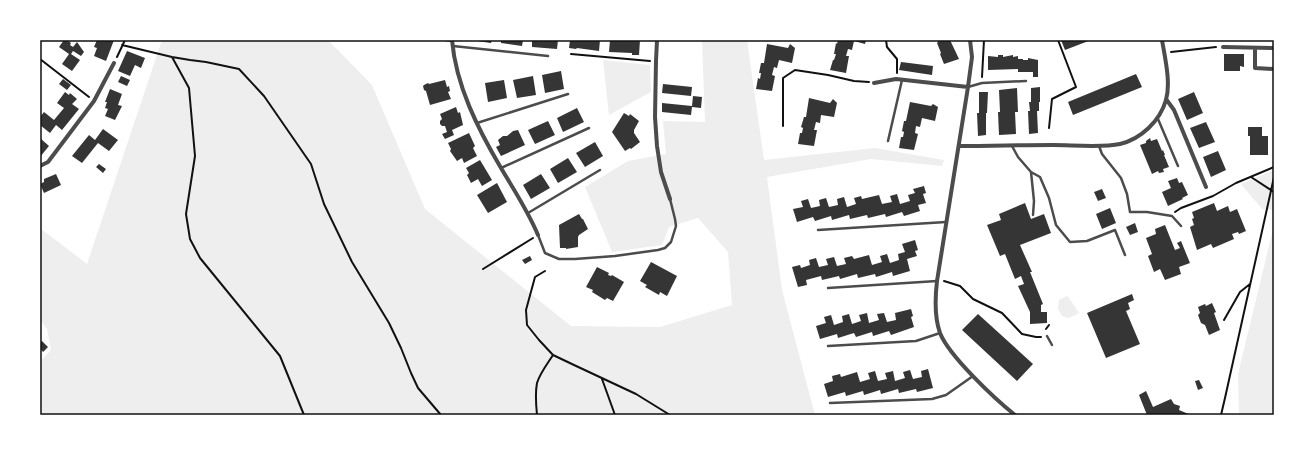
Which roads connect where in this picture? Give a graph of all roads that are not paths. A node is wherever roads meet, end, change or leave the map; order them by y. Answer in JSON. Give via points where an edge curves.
{"nodes":[{"id":1,"x":446,"y":40,"type":"edge"},
{"id":2,"x":658,"y":40,"type":"edge"},
{"id":3,"x":970,"y":40,"type":"edge"},
{"id":4,"x":1162,"y":40,"type":"edge"},
{"id":5,"x":452,"y":42,"type":"edge"},
{"id":6,"x":1223,"y":46,"type":"road end"},
{"id":7,"x":1255,"y":48,"type":"junction"},
{"id":8,"x":1274,"y":48,"type":"edge"},
{"id":9,"x":548,"y":56,"type":"dead end"},
{"id":10,"x":114,"y":64,"type":"road end"},
{"id":11,"x":1274,"y":68,"type":"edge"},
{"id":12,"x":902,"y":80,"type":"junction"},
{"id":13,"x":1026,"y":81,"type":"dead end"},
{"id":14,"x":874,"y":82,"type":"road end"},
{"id":15,"x":968,"y":87,"type":"junction"},
{"id":16,"x":568,"y":94,"type":"dead end"},
{"id":17,"x":1166,"y":99,"type":"junction"},
{"id":18,"x":1158,"y":119,"type":"junction"},
{"id":19,"x":476,"y":123,"type":"junction"},
{"id":20,"x":589,"y":128,"type":"dead end"},
{"id":21,"x":888,"y":141,"type":"dead end"},
{"id":22,"x":1012,"y":145,"type":"junction"},
{"id":23,"x":959,"y":146,"type":"junction"},
{"id":24,"x":1099,"y":146,"type":"junction"},
{"id":25,"x":40,"y":166,"type":"edge"},
{"id":26,"x":1178,"y":166,"type":"dead end"},
{"id":27,"x":501,"y":168,"type":"junction"},
{"id":28,"x":600,"y":170,"type":"dead end"},
{"id":29,"x":1031,"y":172,"type":"junction"},
{"id":30,"x":1206,"y":187,"type":"dead end"},
{"id":31,"x":670,"y":199,"type":"joint"},
{"id":32,"x":528,"y":212,"type":"junction"},
{"id":33,"x":1033,"y":215,"type":"dead end"},
{"id":34,"x":947,"y":222,"type":"junction"},
{"id":35,"x":1181,"y":226,"type":"dead end"},
{"id":36,"x":818,"y":230,"type":"dead end"},
{"id":37,"x":538,"y":235,"type":"joint"},
{"id":38,"x":1125,"y":255,"type":"dead end"},
{"id":39,"x":937,"y":281,"type":"junction"},
{"id":40,"x":828,"y":288,"type":"dead end"},
{"id":41,"x":940,"y":333,"type":"junction"},
{"id":42,"x":1047,"y":336,"type":"road end"},
{"id":43,"x":1052,"y":345,"type":"dead end"},
{"id":44,"x":828,"y":346,"type":"dead end"},
{"id":45,"x":974,"y":376,"type":"junction"},
{"id":46,"x":830,"y":403,"type":"dead end"},
{"id":47,"x":1015,"y":415,"type":"edge"}],
"edges":[{"from":1,"to":5,"type":"lane"},
{"from":2,"to":31,"type":"street","via":[[655,117],[657,146],[660,172]]},
{"from":3,"to":15,"type":"street","via":[[972,57]]},
{"from":4,"to":17,"type":"street","via":[[1167,83]]},
{"from":5,"to":9,"type":"lane"},
{"from":5,"to":19,"type":"street","via":[[455,62]]},
{"from":6,"to":7,"type":"street"},
{"from":7,"to":8,"type":"street"},
{"from":7,"to":11,"type":"street","via":[[1255,68]]},
{"from":10,"to":25,"type":"street","via":[[94,101],[48,162]]},
{"from":12,"to":14,"type":"street"},
{"from":12,"to":15,"type":"street"},
{"from":12,"to":21,"type":"lane"},
{"from":13,"to":15,"type":"lane","via":[[982,82]]},
{"from":15,"to":23,"type":"street"},
{"from":16,"to":19,"type":"lane"},
{"from":17,"to":18,"type":"street"},
{"from":17,"to":30,"type":"street","via":[[1174,110]]},
{"from":18,"to":24,"type":"street","via":[[1131,140]]},
{"from":18,"to":26,"type":"lane"},
{"from":19,"to":27,"type":"street"},
{"from":20,"to":27,"type":"lane"},
{"from":22,"to":23,"type":"street"},
{"from":22,"to":24,"type":"street"},
{"from":22,"to":29,"type":"lane"},
{"from":23,"to":34,"type":"street"},
{"from":24,"to":35,"type":"lane","via":[[1102,154],[1121,178],[1130,212],[1172,216]]},
{"from":27,"to":32,"type":"street"},
{"from":28,"to":32,"type":"lane"},
{"from":29,"to":33,"type":"lane"},
{"from":29,"to":38,"type":"lane","via":[[1040,177],[1056,224],[1070,242],[1087,241],[1115,230]]},
{"from":31,"to":37,"type":"lane","via":[[675,219],[674,235],[665,248],[658,250],[615,256],[559,259],[545,253]]},
{"from":32,"to":37,"type":"street"},
{"from":34,"to":36,"type":"lane"},
{"from":34,"to":39,"type":"street"},
{"from":39,"to":40,"type":"lane"},
{"from":39,"to":41,"type":"street","via":[[935,300]]},
{"from":41,"to":44,"type":"lane","via":[[916,341]]},
{"from":41,"to":45,"type":"street","via":[[946,344]]},
{"from":42,"to":43,"type":"lane"},
{"from":45,"to":46,"type":"lane","via":[[946,395],[932,399]]},
{"from":45,"to":47,"type":"street"}]}
